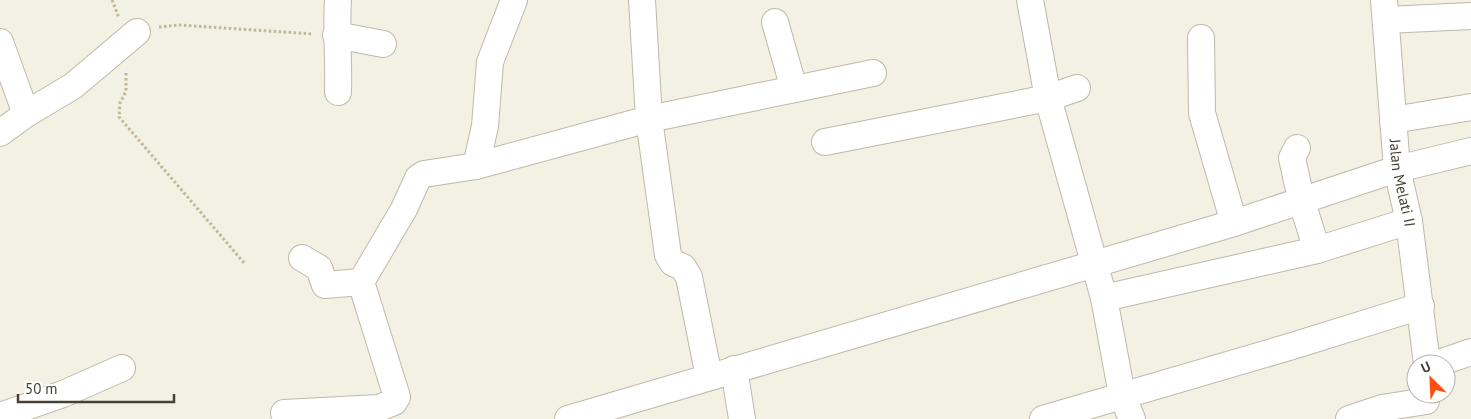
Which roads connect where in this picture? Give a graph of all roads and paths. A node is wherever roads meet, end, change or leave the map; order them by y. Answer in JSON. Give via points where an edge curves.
{"nodes":[{"id":1,"x":112,"y":0,"type":"edge"},
{"id":2,"x":338,"y":0,"type":"edge"},
{"id":3,"x":514,"y":0,"type":"edge"},
{"id":4,"x":642,"y":0,"type":"edge"},
{"id":5,"x":1030,"y":0,"type":"edge"},
{"id":6,"x":1385,"y":10,"type":"edge"},
{"id":7,"x":1471,"y":16,"type":"edge"},
{"id":8,"x":775,"y":22,"type":"dead end"},
{"id":9,"x":336,"y":35,"type":"junction"},
{"id":10,"x":132,"y":36,"type":"junction"},
{"id":11,"x":1201,"y":38,"type":"dead end"},
{"id":12,"x":0,"y":42,"type":"edge"},
{"id":13,"x":383,"y":44,"type":"dead end"},
{"id":14,"x":873,"y":73,"type":"dead end"},
{"id":15,"x":1077,"y":88,"type":"dead end"},
{"id":16,"x":794,"y":89,"type":"junction"},
{"id":17,"x":338,"y":92,"type":"dead end"},
{"id":18,"x":1048,"y":98,"type":"junction"},
{"id":19,"x":1471,"y":107,"type":"edge"},
{"id":20,"x":26,"y":114,"type":"junction"},
{"id":21,"x":649,"y":119,"type":"junction"},
{"id":22,"x":1393,"y":120,"type":"junction"},
{"id":23,"x":0,"y":133,"type":"edge"},
{"id":24,"x":825,"y":142,"type":"dead end"},
{"id":25,"x":1296,"y":148,"type":"dead end"},
{"id":26,"x":1471,"y":151,"type":"edge"},
{"id":27,"x":476,"y":166,"type":"junction"},
{"id":28,"x":1397,"y":168,"type":"junction"},
{"id":29,"x":1301,"y":199,"type":"junction"},
{"id":30,"x":1409,"y":221,"type":"junction"},
{"id":31,"x":1234,"y":223,"type":"junction"},
{"id":32,"x":1317,"y":250,"type":"junction"},
{"id":33,"x":302,"y":258,"type":"dead end"},
{"id":34,"x":245,"y":264,"type":"dead end"},
{"id":35,"x":1094,"y":266,"type":"junction"},
{"id":36,"x":361,"y":282,"type":"junction"},
{"id":37,"x":1104,"y":298,"type":"junction"},
{"id":38,"x":1421,"y":306,"type":"junction"},
{"id":39,"x":1471,"y":352,"type":"edge"},
{"id":40,"x":1426,"y":354,"type":"edge"},
{"id":41,"x":1456,"y":357,"type":"edge"},
{"id":42,"x":122,"y":368,"type":"dead end"},
{"id":43,"x":734,"y":369,"type":"junction"},
{"id":44,"x":709,"y":377,"type":"junction"},
{"id":45,"x":1122,"y":396,"type":"junction"},
{"id":46,"x":1429,"y":405,"type":"edge"},
{"id":47,"x":284,"y":413,"type":"dead end"},
{"id":48,"x":381,"y":414,"type":"edge"},
{"id":49,"x":0,"y":416,"type":"edge"},
{"id":50,"x":568,"y":419,"type":"edge"},
{"id":51,"x":742,"y":419,"type":"edge"},
{"id":52,"x":1042,"y":419,"type":"edge"},
{"id":53,"x":1132,"y":419,"type":"edge"},
{"id":54,"x":1349,"y":419,"type":"edge"}],
"edges":[{"from":1,"to":10,"type":"path"},
{"from":2,"to":9,"type":"street"},
{"from":3,"to":27,"type":"street","via":[[490,62],[485,126]]},
{"from":4,"to":21,"type":"street"},
{"from":5,"to":18,"type":"street"},
{"from":6,"to":7,"type":"street"},
{"from":6,"to":22,"type":"street","name":"Jalan Melati II"},
{"from":8,"to":16,"type":"street"},
{"from":9,"to":10,"type":"path","via":[[179,25],[152,28]]},
{"from":9,"to":13,"type":"street"},
{"from":9,"to":17,"type":"street"},
{"from":10,"to":20,"type":"street","via":[[73,86]]},
{"from":10,"to":34,"type":"path","via":[[126,90],[120,103],[119,117]]},
{"from":11,"to":31,"type":"street","via":[[1202,113]]},
{"from":12,"to":20,"type":"street"},
{"from":14,"to":16,"type":"street"},
{"from":15,"to":18,"type":"street"},
{"from":16,"to":21,"type":"street"},
{"from":18,"to":24,"type":"street"},
{"from":18,"to":35,"type":"street"},
{"from":19,"to":22,"type":"street"},
{"from":20,"to":23,"type":"street"},
{"from":21,"to":27,"type":"street"},
{"from":21,"to":44,"type":"street","via":[[668,255],[673,263],[683,267],[689,277]]},
{"from":22,"to":28,"type":"street","name":"Jalan Melati II"},
{"from":25,"to":29,"type":"street","via":[[1292,158]]},
{"from":26,"to":28,"type":"street"},
{"from":27,"to":36,"type":"street","via":[[432,172],[418,178],[404,209]]},
{"from":28,"to":29,"type":"street"},
{"from":28,"to":30,"type":"street","name":"Jalan Melati II"},
{"from":29,"to":31,"type":"street"},
{"from":29,"to":32,"type":"street"},
{"from":30,"to":32,"type":"street"},
{"from":30,"to":38,"type":"street","name":"Jalan Melati II"},
{"from":31,"to":35,"type":"street"},
{"from":32,"to":37,"type":"street"},
{"from":33,"to":36,"type":"street","via":[[319,268],[325,285]]},
{"from":35,"to":37,"type":"street"},
{"from":35,"to":43,"type":"street"},
{"from":36,"to":48,"type":"street","via":[[397,397]]},
{"from":37,"to":45,"type":"street"},
{"from":38,"to":40,"type":"street","name":"Jalan Melati II"},
{"from":38,"to":45,"type":"street"},
{"from":39,"to":41,"type":"street"},
{"from":42,"to":49,"type":"street","via":[[63,394]]},
{"from":43,"to":44,"type":"street"},
{"from":43,"to":51,"type":"street"},
{"from":44,"to":50,"type":"street"},
{"from":45,"to":52,"type":"street"},
{"from":45,"to":53,"type":"street"},
{"from":46,"to":54,"type":"street","via":[[1382,408]]},
{"from":47,"to":48,"type":"street"}]}
